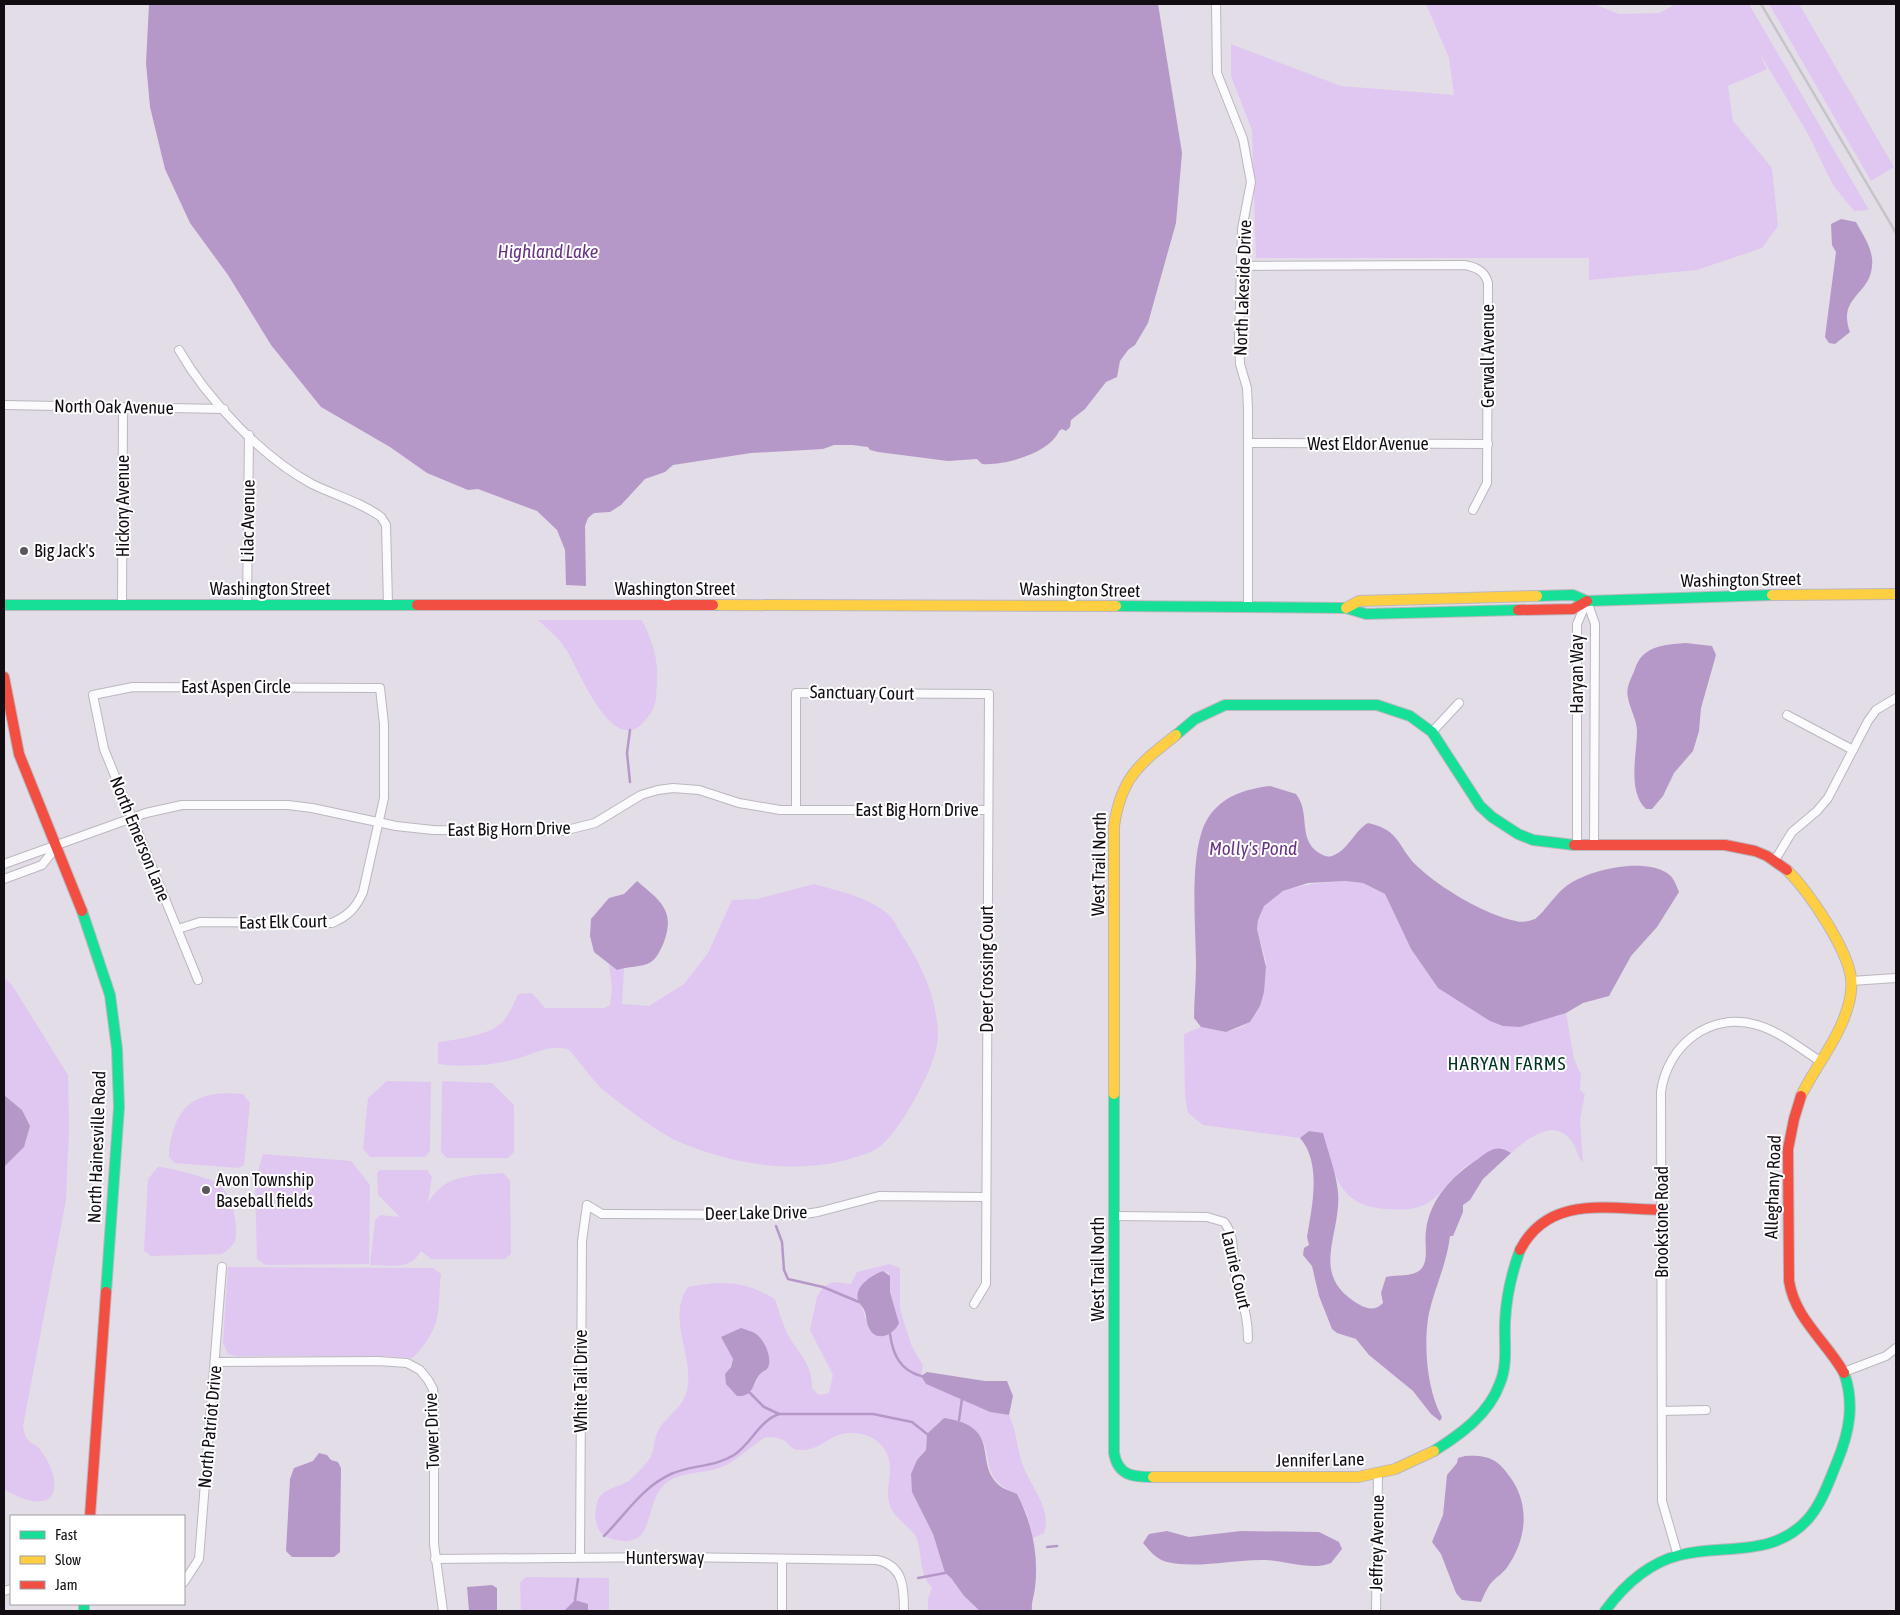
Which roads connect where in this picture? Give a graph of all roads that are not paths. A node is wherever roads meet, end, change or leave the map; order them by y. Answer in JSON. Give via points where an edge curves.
{"nodes":[{"id":1,"x":1216,"y":4,"type":"edge"},
{"id":2,"x":1241,"y":266,"type":"junction"},
{"id":3,"x":179,"y":350,"type":"dead end"},
{"id":4,"x":4,"y":405,"type":"edge"},
{"id":5,"x":123,"y":408,"type":"junction"},
{"id":6,"x":224,"y":410,"type":"junction"},
{"id":7,"x":249,"y":435,"type":"junction"},
{"id":8,"x":1248,"y":443,"type":"junction"},
{"id":9,"x":1488,"y":444,"type":"junction"},
{"id":10,"x":1473,"y":510,"type":"dead end"},
{"id":11,"x":1896,"y":594,"type":"edge"},
{"id":12,"x":1587,"y":601,"type":"junction"},
{"id":13,"x":388,"y":604,"type":"junction"},
{"id":14,"x":4,"y":605,"type":"edge"},
{"id":15,"x":122,"y":605,"type":"junction"},
{"id":16,"x":247,"y":606,"type":"junction"},
{"id":17,"x":1248,"y":608,"type":"junction"},
{"id":18,"x":4,"y":677,"type":"edge"},
{"id":19,"x":380,"y":688,"type":"joint"},
{"id":20,"x":925,"y":694,"type":"joint"},
{"id":21,"x":93,"y":695,"type":"joint"},
{"id":22,"x":1896,"y":698,"type":"edge"},
{"id":23,"x":1459,"y":703,"type":"dead end"},
{"id":24,"x":1787,"y":715,"type":"dead end"},
{"id":25,"x":1432,"y":732,"type":"junction"},
{"id":26,"x":1853,"y":750,"type":"junction"},
{"id":27,"x":796,"y":810,"type":"junction"},
{"id":28,"x":988,"y":810,"type":"junction"},
{"id":29,"x":132,"y":818,"type":"junction"},
{"id":30,"x":379,"y":822,"type":"junction"},
{"id":31,"x":1586,"y":845,"type":"junction"},
{"id":32,"x":57,"y":846,"type":"junction"},
{"id":33,"x":1776,"y":860,"type":"junction"},
{"id":34,"x":4,"y":864,"type":"edge"},
{"id":35,"x":4,"y":879,"type":"edge"},
{"id":36,"x":178,"y":929,"type":"junction"},
{"id":37,"x":1896,"y":978,"type":"edge"},
{"id":38,"x":198,"y":980,"type":"dead end"},
{"id":39,"x":1851,"y":981,"type":"junction"},
{"id":40,"x":1820,"y":1060,"type":"junction"},
{"id":41,"x":986,"y":1197,"type":"junction"},
{"id":42,"x":587,"y":1205,"type":"joint"},
{"id":43,"x":1662,"y":1210,"type":"junction"},
{"id":44,"x":1114,"y":1216,"type":"junction"},
{"id":45,"x":222,"y":1267,"type":"dead end"},
{"id":46,"x":974,"y":1304,"type":"dead end"},
{"id":47,"x":1248,"y":1339,"type":"dead end"},
{"id":48,"x":1896,"y":1348,"type":"edge"},
{"id":49,"x":216,"y":1362,"type":"junction"},
{"id":50,"x":1844,"y":1372,"type":"junction"},
{"id":51,"x":1114,"y":1374,"type":"joint"},
{"id":52,"x":1706,"y":1410,"type":"dead end"},
{"id":53,"x":1662,"y":1411,"type":"junction"},
{"id":54,"x":1378,"y":1474,"type":"junction"},
{"id":55,"x":90,"y":1515,"type":"edge"},
{"id":56,"x":1678,"y":1556,"type":"junction"},
{"id":57,"x":580,"y":1557,"type":"junction"},
{"id":58,"x":435,"y":1559,"type":"junction"},
{"id":59,"x":782,"y":1559,"type":"junction"},
{"id":60,"x":185,"y":1580,"type":"edge"},
{"id":61,"x":443,"y":1611,"type":"edge"},
{"id":62,"x":782,"y":1611,"type":"edge"},
{"id":63,"x":904,"y":1611,"type":"edge"},
{"id":64,"x":1376,"y":1611,"type":"edge"},
{"id":65,"x":1605,"y":1611,"type":"edge"}],
"edges":[{"from":1,"to":2,"type":"street","name":"North Lakeside Drive","via":[[1217,73],[1243,139],[1251,182],[1242,229]]},
{"from":2,"to":8,"type":"street","name":"North Lakeside Drive","via":[[1240,364],[1247,388]]},
{"from":2,"to":9,"type":"street","name":"Gerwall Avenue","via":[[1473,266],[1484,273]]},
{"from":3,"to":6,"type":"street"},
{"from":4,"to":5,"type":"street","name":"North Oak Avenue"},
{"from":5,"to":6,"type":"street","name":"North Oak Avenue"},
{"from":5,"to":15,"type":"street","name":"Hickory Avenue"},
{"from":6,"to":7,"type":"street"},
{"from":7,"to":13,"type":"street","via":[[264,450],[311,483],[381,517],[386,525]]},
{"from":7,"to":16,"type":"street","name":"Lilac Avenue"},
{"from":8,"to":9,"type":"street","name":"West Eldor Avenue"},
{"from":8,"to":17,"type":"street","name":"North Lakeside Drive"},
{"from":9,"to":10,"type":"street","name":"Gerwall Avenue","via":[[1487,483]]},
{"from":11,"to":12,"type":"street","name":"Washington Street"},
{"from":12,"to":17,"type":"street","name":"Washington Street","via":[[1573,595],[1359,601],[1346,608]]},
{"from":12,"to":31,"type":"street","name":"Haryan Way","via":[[1595,624]]},
{"from":12,"to":31,"type":"street","name":"Haryan Way","via":[[1577,624]]},
{"from":13,"to":16,"type":"street","name":"Washington Street"},
{"from":13,"to":17,"type":"street","name":"Washington Street"},
{"from":14,"to":15,"type":"street","name":"Washington Street"},
{"from":15,"to":16,"type":"street","name":"Washington Street"},
{"from":18,"to":32,"type":"street","name":"North Hainesville Road","via":[[19,754]]},
{"from":19,"to":21,"type":"street","name":"East Aspen Circle","via":[[133,687]]},
{"from":19,"to":30,"type":"street","name":"East Elk Court","via":[[384,724],[384,798]]},
{"from":20,"to":27,"type":"street","name":"Sanctuary Court","via":[[796,692]]},
{"from":20,"to":28,"type":"street","name":"Deer Crossing Court","via":[[989,694]]},
{"from":21,"to":29,"type":"street","name":"North Emerson Lane","via":[[104,749]]},
{"from":22,"to":26,"type":"street","via":[[1876,710]]},
{"from":23,"to":25,"type":"street"},
{"from":24,"to":26,"type":"street"},
{"from":25,"to":31,"type":"street","name":"West Trail North","via":[[1480,806],[1492,817],[1533,840]]},
{"from":25,"to":44,"type":"street","name":"West Trail North","via":[[1410,716],[1377,705],[1226,706],[1195,719],[1146,759],[1125,784],[1115,811],[1114,826]]},
{"from":26,"to":33,"type":"street","via":[[1828,798],[1792,832]]},
{"from":27,"to":28,"type":"street","name":"East Big Horn Drive"},
{"from":27,"to":30,"type":"street","name":"East Big Horn Drive","via":[[760,808],[706,792],[673,788],[641,795],[595,823],[563,830],[433,830]]},
{"from":28,"to":41,"type":"street","name":"Deer Crossing Court"},
{"from":29,"to":30,"type":"street","name":"East Big Horn Drive","via":[[182,805],[288,806]]},
{"from":29,"to":32,"type":"street","name":"East Big Horn Drive"},
{"from":29,"to":36,"type":"street","name":"North Emerson Lane"},
{"from":30,"to":36,"type":"street","name":"East Elk Court","via":[[364,892],[356,906],[339,920],[318,924],[200,922]]},
{"from":31,"to":33,"type":"street","name":"Alleghany Road","via":[[1725,845],[1766,854]]},
{"from":32,"to":34,"type":"street","name":"East Big Horn Drive","via":[[34,851]]},
{"from":32,"to":35,"type":"street","via":[[42,865]]},
{"from":32,"to":55,"type":"street","name":"North Hainesville Road","via":[[96,948],[110,995],[117,1049],[119,1107]]},
{"from":33,"to":39,"type":"street","name":"Alleghany Road","via":[[1800,881],[1841,950]]},
{"from":36,"to":38,"type":"street","name":"North Emerson Lane"},
{"from":37,"to":39,"type":"street"},
{"from":39,"to":40,"type":"street","name":"Alleghany Road","via":[[1845,1015]]},
{"from":40,"to":43,"type":"street","name":"Brookstone Road","via":[[1756,1025],[1720,1023],[1691,1037],[1671,1060],[1664,1076]]},
{"from":40,"to":50,"type":"street","name":"Alleghany Road","via":[[1803,1091],[1788,1148],[1788,1270],[1798,1310]]},
{"from":41,"to":42,"type":"street","name":"Deer Lake Drive","via":[[879,1196],[798,1214],[602,1214]]},
{"from":41,"to":46,"type":"street","name":"Deer Crossing Court","via":[[986,1284]]},
{"from":42,"to":57,"type":"street","name":"White Tail Drive","via":[[582,1241]]},
{"from":43,"to":53,"type":"street","name":"Brookstone Road"},
{"from":43,"to":54,"type":"street","name":"Jennifer Lane","via":[[1570,1210],[1558,1212],[1535,1226],[1520,1248],[1512,1275],[1504,1321],[1504,1370],[1491,1402],[1468,1427],[1428,1454]]},
{"from":44,"to":47,"type":"street","name":"Laurie Court","via":[[1207,1217],[1224,1222],[1232,1236],[1233,1265],[1248,1318]]},
{"from":44,"to":51,"type":"street","name":"West Trail North"},
{"from":45,"to":49,"type":"street","name":"North Patriot Drive"},
{"from":48,"to":50,"type":"street","via":[[1886,1356]]},
{"from":49,"to":58,"type":"street","name":"Tower Drive","via":[[378,1361],[407,1364],[420,1370],[433,1389],[434,1401]]},
{"from":49,"to":60,"type":"street","name":"North Patriot Drive","via":[[198,1559]]},
{"from":50,"to":56,"type":"street","name":"Alleghany Road","via":[[1851,1411],[1848,1434],[1826,1490],[1809,1518],[1795,1531],[1762,1548]]},
{"from":51,"to":54,"type":"street","name":"Jennifer Lane","via":[[1115,1463],[1128,1476],[1342,1478]]},
{"from":52,"to":53,"type":"street"},
{"from":53,"to":56,"type":"street","name":"Brookstone Road","via":[[1662,1501]]},
{"from":54,"to":64,"type":"street","name":"Jeffrey Avenue"},
{"from":56,"to":65,"type":"street","name":"Alleghany Road","via":[[1637,1576]]},
{"from":57,"to":58,"type":"street","name":"Huntersway"},
{"from":57,"to":59,"type":"street","name":"Huntersway"},
{"from":58,"to":61,"type":"street","name":"Tower Drive"},
{"from":59,"to":62,"type":"street"},
{"from":59,"to":63,"type":"street","name":"Huntersway","via":[[877,1560],[894,1568],[903,1583]]}]}
